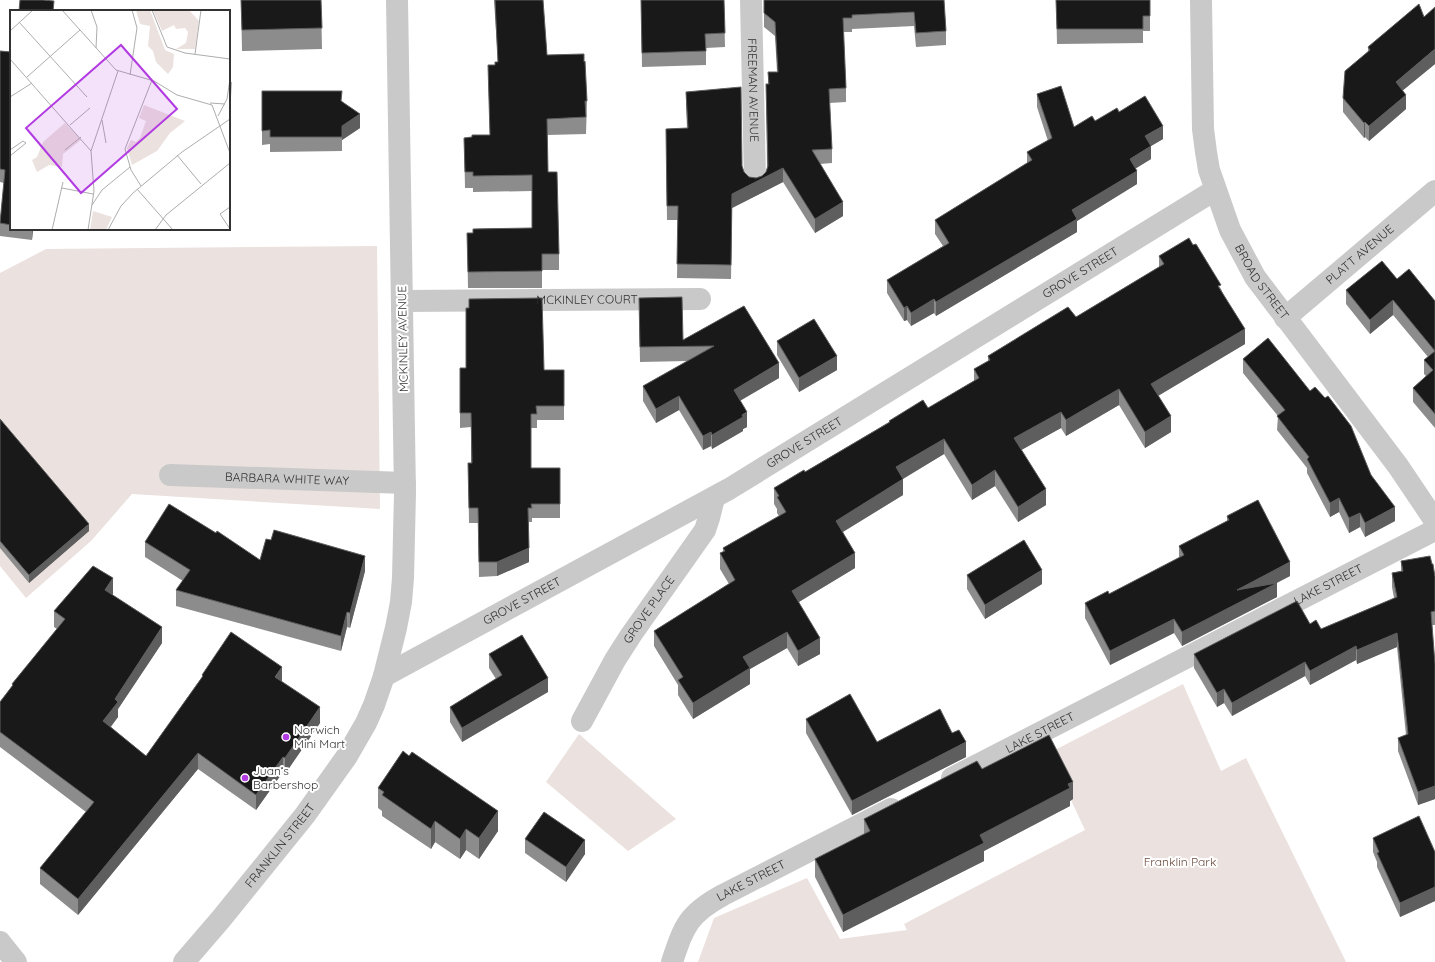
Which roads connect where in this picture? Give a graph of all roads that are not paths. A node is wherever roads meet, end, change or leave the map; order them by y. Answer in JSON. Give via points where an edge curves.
{"nodes":[{"id":1,"x":397,"y":0,"type":"edge"},
{"id":2,"x":751,"y":0,"type":"edge"},
{"id":3,"x":1201,"y":0,"type":"edge"},
{"id":4,"x":755,"y":180,"type":"edge"},
{"id":5,"x":1216,"y":190,"type":"junction"},
{"id":6,"x":1435,"y":191,"type":"edge"},
{"id":7,"x":700,"y":299,"type":"dead end"},
{"id":8,"x":402,"y":301,"type":"junction"},
{"id":9,"x":1285,"y":318,"type":"junction"},
{"id":10,"x":170,"y":475,"type":"dead end"},
{"id":11,"x":405,"y":483,"type":"junction"},
{"id":12,"x":714,"y":498,"type":"junction"},
{"id":13,"x":1435,"y":521,"type":"edge"},
{"id":14,"x":1435,"y":530,"type":"edge"},
{"id":15,"x":384,"y":676,"type":"junction"},
{"id":16,"x":582,"y":721,"type":"dead end"},
{"id":17,"x":932,"y":788,"type":"edge"},
{"id":18,"x":911,"y":798,"type":"edge"},
{"id":19,"x":0,"y":942,"type":"edge"},
{"id":20,"x":16,"y":962,"type":"edge"},
{"id":21,"x":184,"y":962,"type":"edge"},
{"id":22,"x":672,"y":962,"type":"edge"}],
"edges":[{"from":1,"to":8,"type":"street","name":"MCKINLEY AVENUE"},
{"from":2,"to":4,"type":"street","name":"FREEMAN AVENUE"},
{"from":3,"to":5,"type":"street","name":"BROAD STREET","via":[[1203,129],[1209,170]]},
{"from":5,"to":9,"type":"street","name":"BROAD STREET","via":[[1230,230],[1242,253]]},
{"from":5,"to":12,"type":"street","name":"GROVE STREET"},
{"from":6,"to":9,"type":"street","name":"PLATT AVENUE"},
{"from":7,"to":8,"type":"street","name":"MCKINLEY COURT"},
{"from":8,"to":11,"type":"street","name":"MCKINLEY AVENUE"},
{"from":9,"to":13,"type":"street","name":"BROAD STREET","via":[[1398,466]]},
{"from":10,"to":11,"type":"street","name":"BARBARA WHITE WAY"},
{"from":11,"to":15,"type":"street","name":"MCKINLEY AVENUE","via":[[401,602]]},
{"from":12,"to":15,"type":"street","name":"GROVE STREET"},
{"from":12,"to":16,"type":"street","name":"GROVE PLACE","via":[[705,530],[631,635]]},
{"from":14,"to":17,"type":"street","name":"LAKE STREET"},
{"from":15,"to":21,"type":"street","name":"FRANKLIN STREET","via":[[366,723],[325,788],[221,920]]},
{"from":18,"to":22,"type":"street","name":"LAKE STREET","via":[[700,908],[685,929]]},
{"from":19,"to":20,"type":"street"}]}
